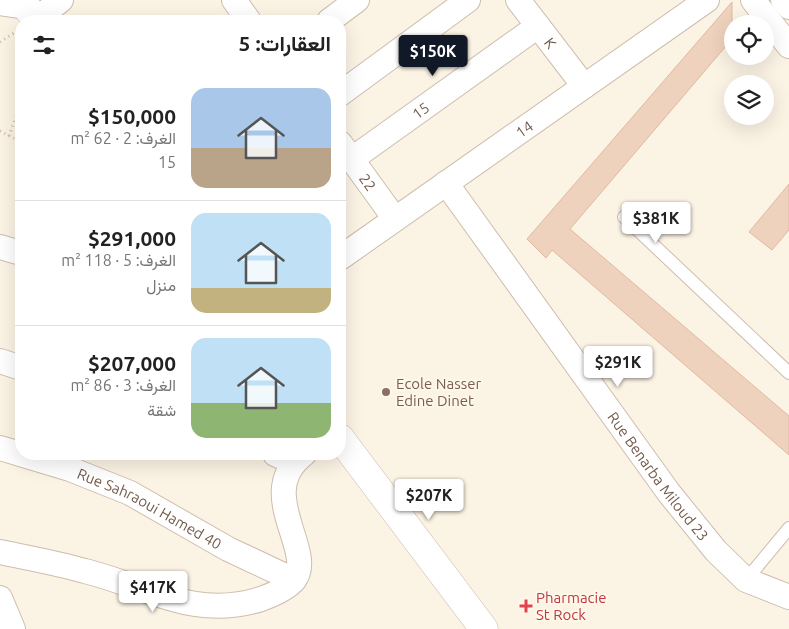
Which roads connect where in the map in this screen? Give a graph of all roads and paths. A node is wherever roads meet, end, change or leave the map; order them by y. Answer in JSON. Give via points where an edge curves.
{"nodes":[{"id":1,"x":62,"y":0,"type":"edge"},
{"id":2,"x":234,"y":0,"type":"edge"},
{"id":3,"x":357,"y":0,"type":"edge"},
{"id":4,"x":468,"y":0,"type":"edge"},
{"id":5,"x":518,"y":0,"type":"edge"},
{"id":6,"x":707,"y":0,"type":"edge"},
{"id":7,"x":753,"y":0,"type":"edge"},
{"id":8,"x":784,"y":0,"type":"edge"},
{"id":9,"x":789,"y":7,"type":"edge"},
{"id":10,"x":24,"y":13,"type":"edge"},
{"id":11,"x":245,"y":15,"type":"edge"},
{"id":12,"x":337,"y":15,"type":"edge"},
{"id":13,"x":15,"y":24,"type":"edge"},
{"id":14,"x":538,"y":26,"type":"junction"},
{"id":15,"x":0,"y":42,"type":"edge"},
{"id":16,"x":789,"y":46,"type":"edge"},
{"id":17,"x":584,"y":86,"type":"junction"},
{"id":18,"x":346,"y":90,"type":"edge"},
{"id":19,"x":15,"y":120,"type":"edge"},
{"id":20,"x":0,"y":131,"type":"edge"},
{"id":21,"x":9,"y":136,"type":"junction"},
{"id":22,"x":15,"y":139,"type":"edge"},
{"id":23,"x":346,"y":151,"type":"edge"},
{"id":24,"x":446,"y":184,"type":"junction"},
{"id":25,"x":624,"y":217,"type":"dead end"},
{"id":26,"x":396,"y":218,"type":"junction"},
{"id":27,"x":0,"y":246,"type":"edge"},
{"id":28,"x":15,"y":251,"type":"edge"},
{"id":29,"x":346,"y":254,"type":"edge"},
{"id":30,"x":0,"y":361,"type":"edge"},
{"id":31,"x":15,"y":366,"type":"edge"},
{"id":32,"x":789,"y":373,"type":"edge"},
{"id":33,"x":346,"y":446,"type":"edge"},
{"id":34,"x":0,"y":448,"type":"edge"},
{"id":35,"x":15,"y":452,"type":"edge"},
{"id":36,"x":40,"y":460,"type":"edge"},
{"id":37,"x":290,"y":460,"type":"edge"},
{"id":38,"x":789,"y":528,"type":"edge"},
{"id":39,"x":0,"y":552,"type":"edge"},
{"id":40,"x":294,"y":580,"type":"junction"},
{"id":41,"x":746,"y":580,"type":"junction"},
{"id":42,"x":0,"y":598,"type":"edge"},
{"id":43,"x":789,"y":598,"type":"edge"},
{"id":44,"x":13,"y":629,"type":"edge"},
{"id":45,"x":484,"y":629,"type":"edge"}],
"edges":[{"from":1,"to":10,"type":"street"},
{"from":2,"to":11,"type":"street"},
{"from":3,"to":12,"type":"street"},
{"from":4,"to":18,"type":"street"},
{"from":5,"to":14,"type":"street","name":"K"},
{"from":6,"to":17,"type":"street","name":"14"},
{"from":7,"to":16,"type":"street"},
{"from":8,"to":9,"type":"street"},
{"from":13,"to":15,"type":"path"},
{"from":14,"to":17,"type":"street","name":"K"},
{"from":14,"to":23,"type":"street","name":"15"},
{"from":17,"to":24,"type":"street","name":"14"},
{"from":19,"to":21,"type":"path"},
{"from":20,"to":21,"type":"path"},
{"from":21,"to":22,"type":"path"},
{"from":23,"to":26,"type":"street","name":"22"},
{"from":24,"to":26,"type":"street","name":"14"},
{"from":24,"to":41,"type":"street","name":"Rue Benarba Miloud 23","via":[[669,493],[716,551]]},
{"from":25,"to":32,"type":"lane"},
{"from":26,"to":29,"type":"street","name":"14"},
{"from":27,"to":28,"type":"street"},
{"from":30,"to":31,"type":"street"},
{"from":33,"to":45,"type":"main road"},
{"from":34,"to":35,"type":"street","name":"Rue Sahraoui Hamed 40"},
{"from":36,"to":40,"type":"street","name":"Rue Sahraoui Hamed 40","via":[[130,493],[228,549]]},
{"from":37,"to":40,"type":"street","via":[[284,506],[300,562]]},
{"from":38,"to":41,"type":"lane"},
{"from":39,"to":40,"type":"street","via":[[87,571],[204,607],[254,601],[274,595]]},
{"from":41,"to":43,"type":"street","name":"Rue Benarba Miloud 23"},
{"from":42,"to":44,"type":"street"}]}
